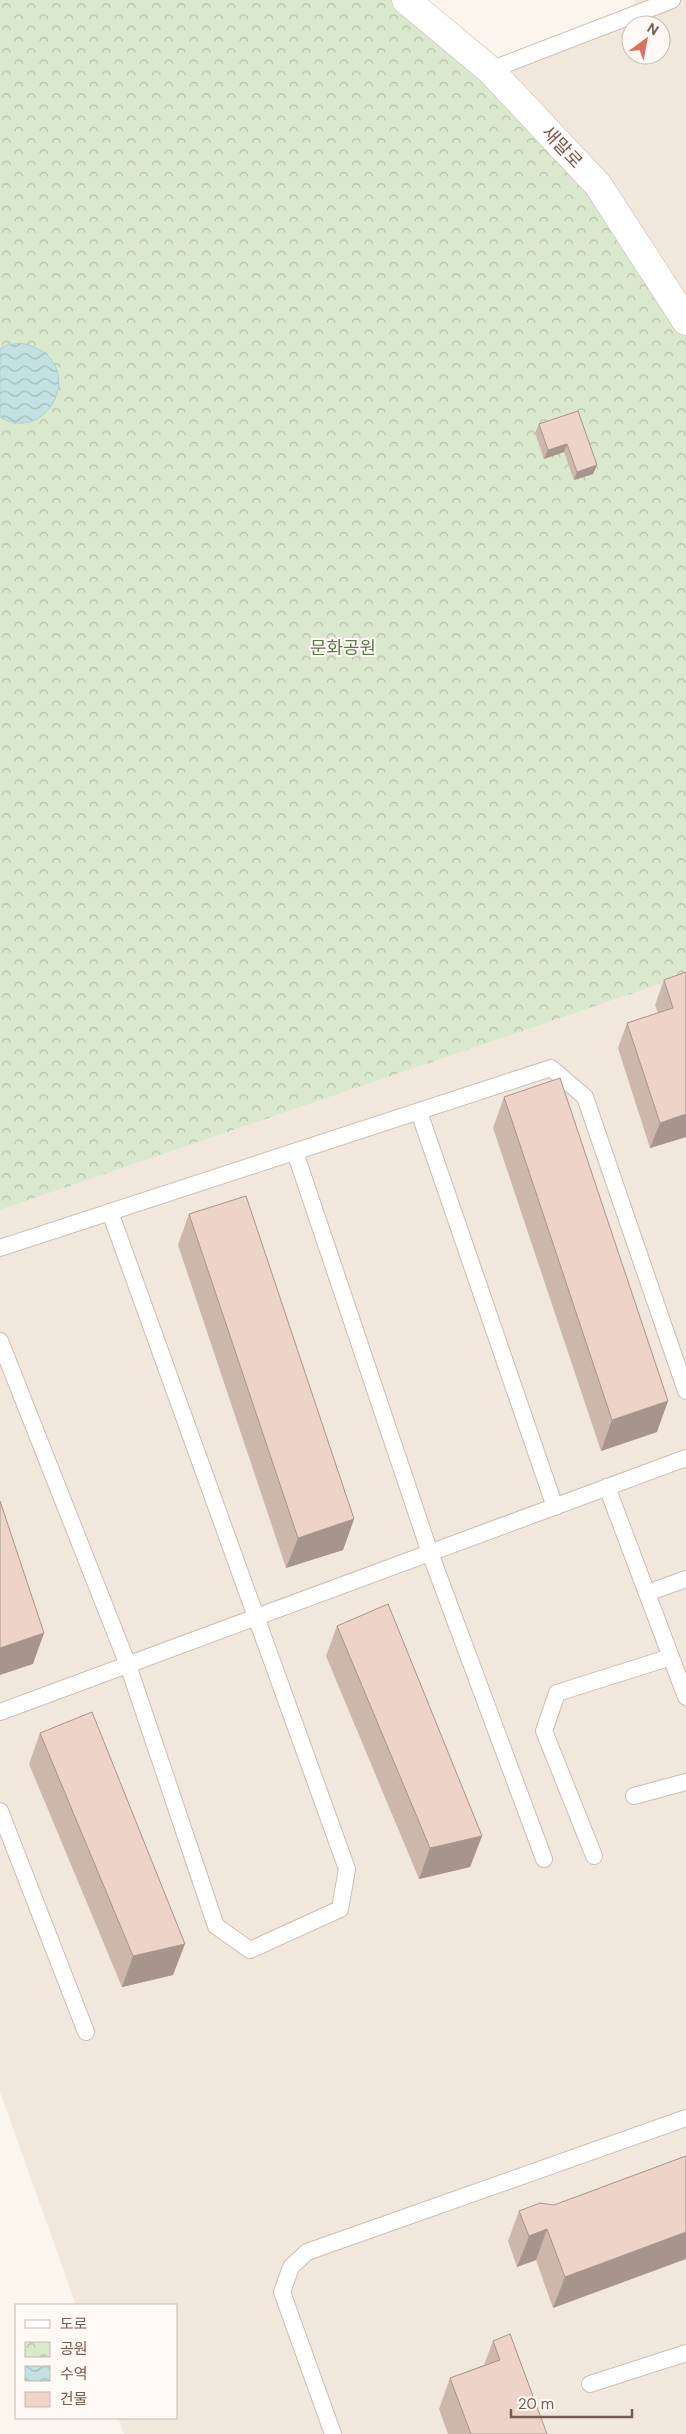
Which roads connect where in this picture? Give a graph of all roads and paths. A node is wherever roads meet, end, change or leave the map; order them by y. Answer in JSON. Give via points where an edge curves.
{"nodes":[{"id":1,"x":406,"y":0,"type":"edge"},
{"id":2,"x":672,"y":0,"type":"edge"},
{"id":3,"x":490,"y":70,"type":"junction"},
{"id":4,"x":686,"y":321,"type":"edge"},
{"id":5,"x":419,"y":1112,"type":"junction"},
{"id":6,"x":296,"y":1152,"type":"junction"},
{"id":7,"x":110,"y":1212,"type":"junction"},
{"id":8,"x":0,"y":1248,"type":"edge"},
{"id":9,"x":0,"y":1341,"type":"edge"},
{"id":10,"x":686,"y":1391,"type":"edge"},
{"id":11,"x":686,"y":1458,"type":"edge"},
{"id":12,"x":607,"y":1487,"type":"junction"},
{"id":13,"x":555,"y":1507,"type":"junction"},
{"id":14,"x":430,"y":1553,"type":"junction"},
{"id":15,"x":686,"y":1579,"type":"edge"},
{"id":16,"x":647,"y":1594,"type":"junction"},
{"id":17,"x":255,"y":1618,"type":"junction"},
{"id":18,"x":671,"y":1657,"type":"junction"},
{"id":19,"x":128,"y":1665,"type":"junction"},
{"id":20,"x":686,"y":1697,"type":"edge"},
{"id":21,"x":0,"y":1712,"type":"edge"},
{"id":22,"x":686,"y":1782,"type":"edge"},
{"id":23,"x":634,"y":1796,"type":"dead end"},
{"id":24,"x":0,"y":1811,"type":"edge"},
{"id":25,"x":594,"y":1856,"type":"dead end"},
{"id":26,"x":544,"y":1859,"type":"dead end"},
{"id":27,"x":86,"y":2032,"type":"dead end"},
{"id":28,"x":686,"y":2118,"type":"edge"},
{"id":29,"x":686,"y":2353,"type":"edge"},
{"id":30,"x":590,"y":2384,"type":"dead end"},
{"id":31,"x":333,"y":2434,"type":"edge"}],
"edges":[{"from":1,"to":3,"type":"street","name":"새말로"},
{"from":2,"to":3,"type":"lane"},
{"from":3,"to":4,"type":"street","name":"새말로","via":[[598,185]]},
{"from":5,"to":6,"type":"lane"},
{"from":5,"to":10,"type":"lane","via":[[551,1068],[585,1097]]},
{"from":5,"to":13,"type":"lane"},
{"from":6,"to":7,"type":"lane"},
{"from":6,"to":14,"type":"lane"},
{"from":7,"to":8,"type":"lane"},
{"from":7,"to":17,"type":"lane"},
{"from":9,"to":19,"type":"lane"},
{"from":11,"to":12,"type":"lane"},
{"from":12,"to":13,"type":"lane"},
{"from":12,"to":16,"type":"lane"},
{"from":13,"to":14,"type":"lane"},
{"from":14,"to":17,"type":"lane"},
{"from":14,"to":26,"type":"lane"},
{"from":15,"to":16,"type":"lane"},
{"from":16,"to":18,"type":"lane"},
{"from":17,"to":19,"type":"lane"},
{"from":17,"to":19,"type":"lane","via":[[347,1869],[340,1909],[250,1950],[216,1926]]},
{"from":18,"to":20,"type":"lane"},
{"from":18,"to":25,"type":"lane","via":[[556,1694],[544,1731]]},
{"from":19,"to":21,"type":"lane"},
{"from":22,"to":23,"type":"lane"},
{"from":24,"to":27,"type":"lane"},
{"from":28,"to":31,"type":"lane","via":[[307,2252],[291,2267],[282,2292]]},
{"from":29,"to":30,"type":"lane"}]}
